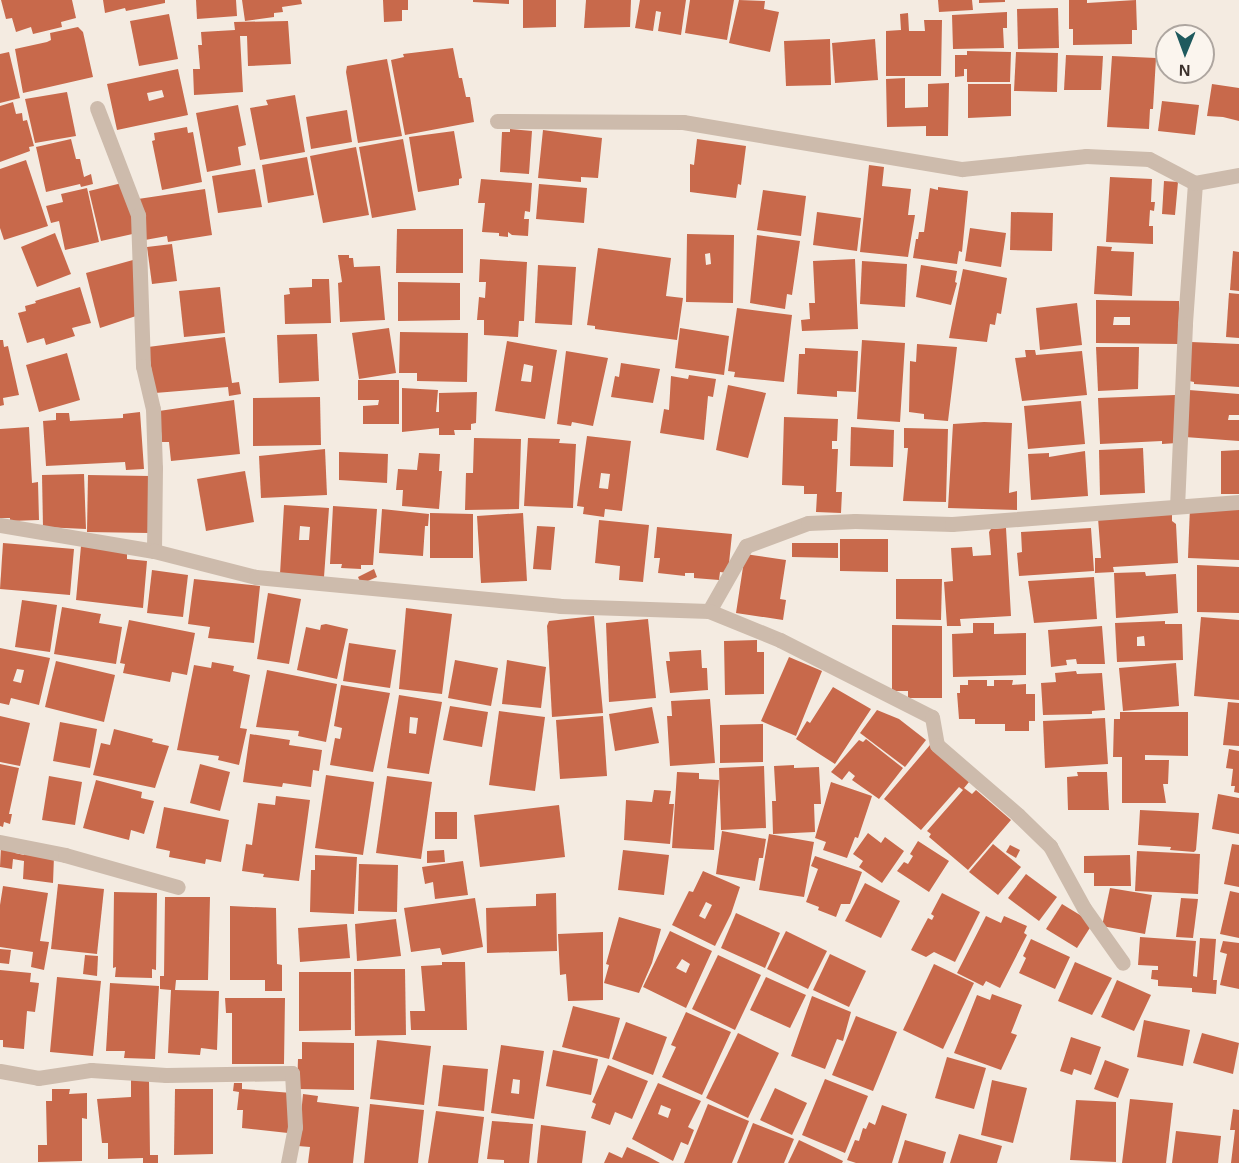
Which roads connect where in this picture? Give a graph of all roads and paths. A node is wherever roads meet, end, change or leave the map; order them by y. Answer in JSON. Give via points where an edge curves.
{"nodes":[{"id":1,"x":97,"y":108,"type":"dead end"},
{"id":2,"x":497,"y":121,"type":"dead end"},
{"id":3,"x":1239,"y":175,"type":"edge"},
{"id":4,"x":1195,"y":183,"type":"junction"},
{"id":5,"x":1239,"y":502,"type":"edge"},
{"id":6,"x":1177,"y":505,"type":"junction"},
{"id":7,"x":0,"y":525,"type":"edge"},
{"id":8,"x":154,"y":551,"type":"junction"},
{"id":9,"x":709,"y":611,"type":"junction"},
{"id":10,"x":0,"y":842,"type":"edge"},
{"id":11,"x":178,"y":887,"type":"dead end"},
{"id":12,"x":1123,"y":963,"type":"dead end"},
{"id":13,"x":0,"y":1071,"type":"edge"},
{"id":14,"x":288,"y":1163,"type":"edge"}],
"edges":[{"from":1,"to":8,"type":"street","via":[[138,215],[143,366],[153,421]]},
{"from":2,"to":4,"type":"street","via":[[683,122],[962,169],[1086,156],[1149,159]]},
{"from":3,"to":4,"type":"street"},
{"from":4,"to":6,"type":"street"},
{"from":5,"to":6,"type":"street"},
{"from":6,"to":9,"type":"street","via":[[952,524],[808,523],[746,546]]},
{"from":7,"to":8,"type":"street"},
{"from":8,"to":9,"type":"street","via":[[256,577],[560,606]]},
{"from":9,"to":12,"type":"street","via":[[780,640],[932,717],[936,745],[1050,846],[1084,908]]},
{"from":10,"to":11,"type":"street","via":[[65,855]]},
{"from":13,"to":14,"type":"street","via":[[38,1078],[91,1070],[166,1075],[292,1073],[296,1127]]}]}
